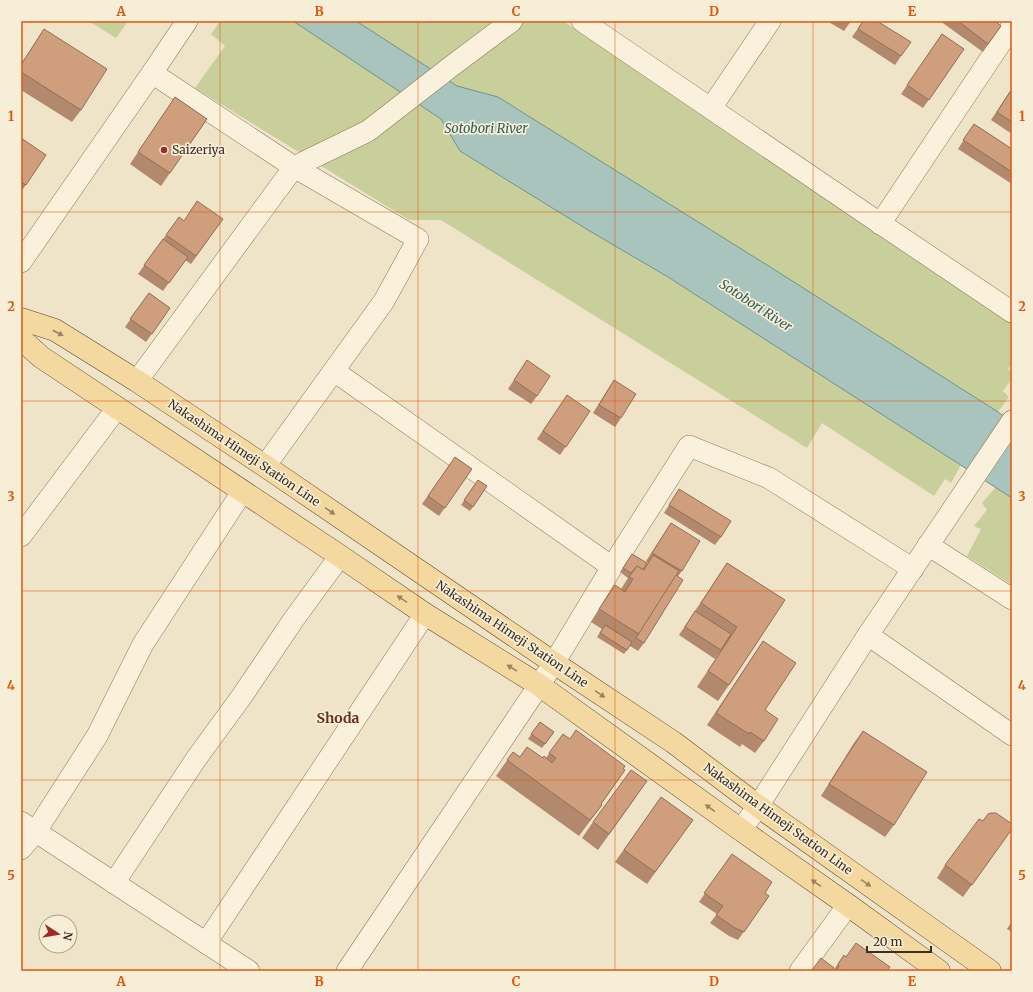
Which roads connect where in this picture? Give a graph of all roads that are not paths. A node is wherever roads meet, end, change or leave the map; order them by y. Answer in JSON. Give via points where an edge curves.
{"nodes":[{"id":1,"x":187,"y":21,"type":"edge"},
{"id":2,"x":512,"y":21,"type":"edge"},
{"id":3,"x":582,"y":21,"type":"edge"},
{"id":4,"x":770,"y":21,"type":"edge"},
{"id":5,"x":1012,"y":26,"type":"edge"},
{"id":6,"x":152,"y":73,"type":"junction"},
{"id":7,"x":712,"y":108,"type":"junction"},
{"id":8,"x":294,"y":167,"type":"junction"},
{"id":9,"x":880,"y":224,"type":"junction"},
{"id":10,"x":21,"y":262,"type":"edge"},
{"id":11,"x":1012,"y":312,"type":"edge"},
{"id":12,"x":21,"y":319,"type":"edge"},
{"id":13,"x":21,"y":339,"type":"edge"},
{"id":14,"x":334,"y":371,"type":"junction"},
{"id":15,"x":137,"y":381,"type":"junction"},
{"id":16,"x":117,"y":408,"type":"junction"},
{"id":17,"x":1012,"y":421,"type":"edge"},
{"id":18,"x":265,"y":466,"type":"junction"},
{"id":19,"x":242,"y":492,"type":"junction"},
{"id":20,"x":21,"y":536,"type":"edge"},
{"id":21,"x":928,"y":545,"type":"junction"},
{"id":22,"x":340,"y":556,"type":"junction"},
{"id":23,"x":612,"y":568,"type":"junction"},
{"id":24,"x":913,"y":569,"type":"junction"},
{"id":25,"x":1012,"y":599,"type":"edge"},
{"id":26,"x":425,"y":614,"type":"junction"},
{"id":27,"x":868,"y":635,"type":"junction"},
{"id":28,"x":554,"y":663,"type":"junction"},
{"id":29,"x":539,"y":686,"type":"junction"},
{"id":30,"x":1012,"y":735,"type":"edge"},
{"id":31,"x":758,"y":806,"type":"junction"},
{"id":32,"x":28,"y":827,"type":"edge"},
{"id":33,"x":741,"y":830,"type":"junction"},
{"id":34,"x":21,"y":849,"type":"edge"},
{"id":35,"x":114,"y":883,"type":"junction"},
{"id":36,"x":848,"y":906,"type":"junction"},
{"id":37,"x":206,"y":943,"type":"junction"},
{"id":38,"x":249,"y":971,"type":"edge"},
{"id":39,"x":347,"y":971,"type":"edge"},
{"id":40,"x":800,"y":971,"type":"edge"},
{"id":41,"x":938,"y":971,"type":"edge"},
{"id":42,"x":990,"y":971,"type":"edge"}],
"edges":[{"from":1,"to":6,"type":"street"},
{"from":2,"to":8,"type":"street","via":[[368,131]]},
{"from":3,"to":7,"type":"street"},
{"from":4,"to":7,"type":"street"},
{"from":5,"to":9,"type":"street"},
{"from":6,"to":8,"type":"street"},
{"from":6,"to":10,"type":"street"},
{"from":7,"to":9,"type":"street"},
{"from":8,"to":14,"type":"street","via":[[418,239],[384,301]]},
{"from":8,"to":15,"type":"street"},
{"from":9,"to":11,"type":"street"},
{"from":12,"to":15,"type":"main road","name":"Nakashima Himeji Station Line","one_way":true,"via":[[55,330]]},
{"from":13,"to":16,"type":"main road","via":[[41,357]]},
{"from":14,"to":18,"type":"street"},
{"from":14,"to":23,"type":"street"},
{"from":15,"to":18,"type":"main road","name":"Nakashima Himeji Station Line"},
{"from":16,"to":19,"type":"main road"},
{"from":16,"to":20,"type":"street"},
{"from":17,"to":21,"type":"street"},
{"from":18,"to":28,"type":"main road","name":"Nakashima Himeji Station Line","one_way":true},
{"from":19,"to":22,"type":"main road"},
{"from":19,"to":32,"type":"street","via":[[143,644],[97,736]]},
{"from":21,"to":24,"type":"street"},
{"from":21,"to":25,"type":"street"},
{"from":26,"to":22,"type":"main road","one_way":true},
{"from":22,"to":35,"type":"street","via":[[196,759]]},
{"from":23,"to":24,"type":"street","via":[[689,446],[769,478]]},
{"from":23,"to":28,"type":"street"},
{"from":24,"to":27,"type":"street"},
{"from":29,"to":26,"type":"main road","one_way":true},
{"from":26,"to":37,"type":"street"},
{"from":27,"to":30,"type":"street"},
{"from":27,"to":31,"type":"street"},
{"from":28,"to":29,"type":"street"},
{"from":28,"to":31,"type":"main road","name":"Nakashima Himeji Station Line","one_way":true,"via":[[672,742]]},
{"from":33,"to":29,"type":"main road","one_way":true},
{"from":29,"to":39,"type":"street"},
{"from":31,"to":33,"type":"street"},
{"from":31,"to":42,"type":"main road","name":"Nakashima Himeji Station Line","one_way":true},
{"from":32,"to":34,"type":"street"},
{"from":32,"to":35,"type":"street"},
{"from":36,"to":33,"type":"main road","one_way":true},
{"from":35,"to":37,"type":"street"},
{"from":36,"to":40,"type":"street"},
{"from":36,"to":41,"type":"main road"},
{"from":37,"to":38,"type":"street"}]}
